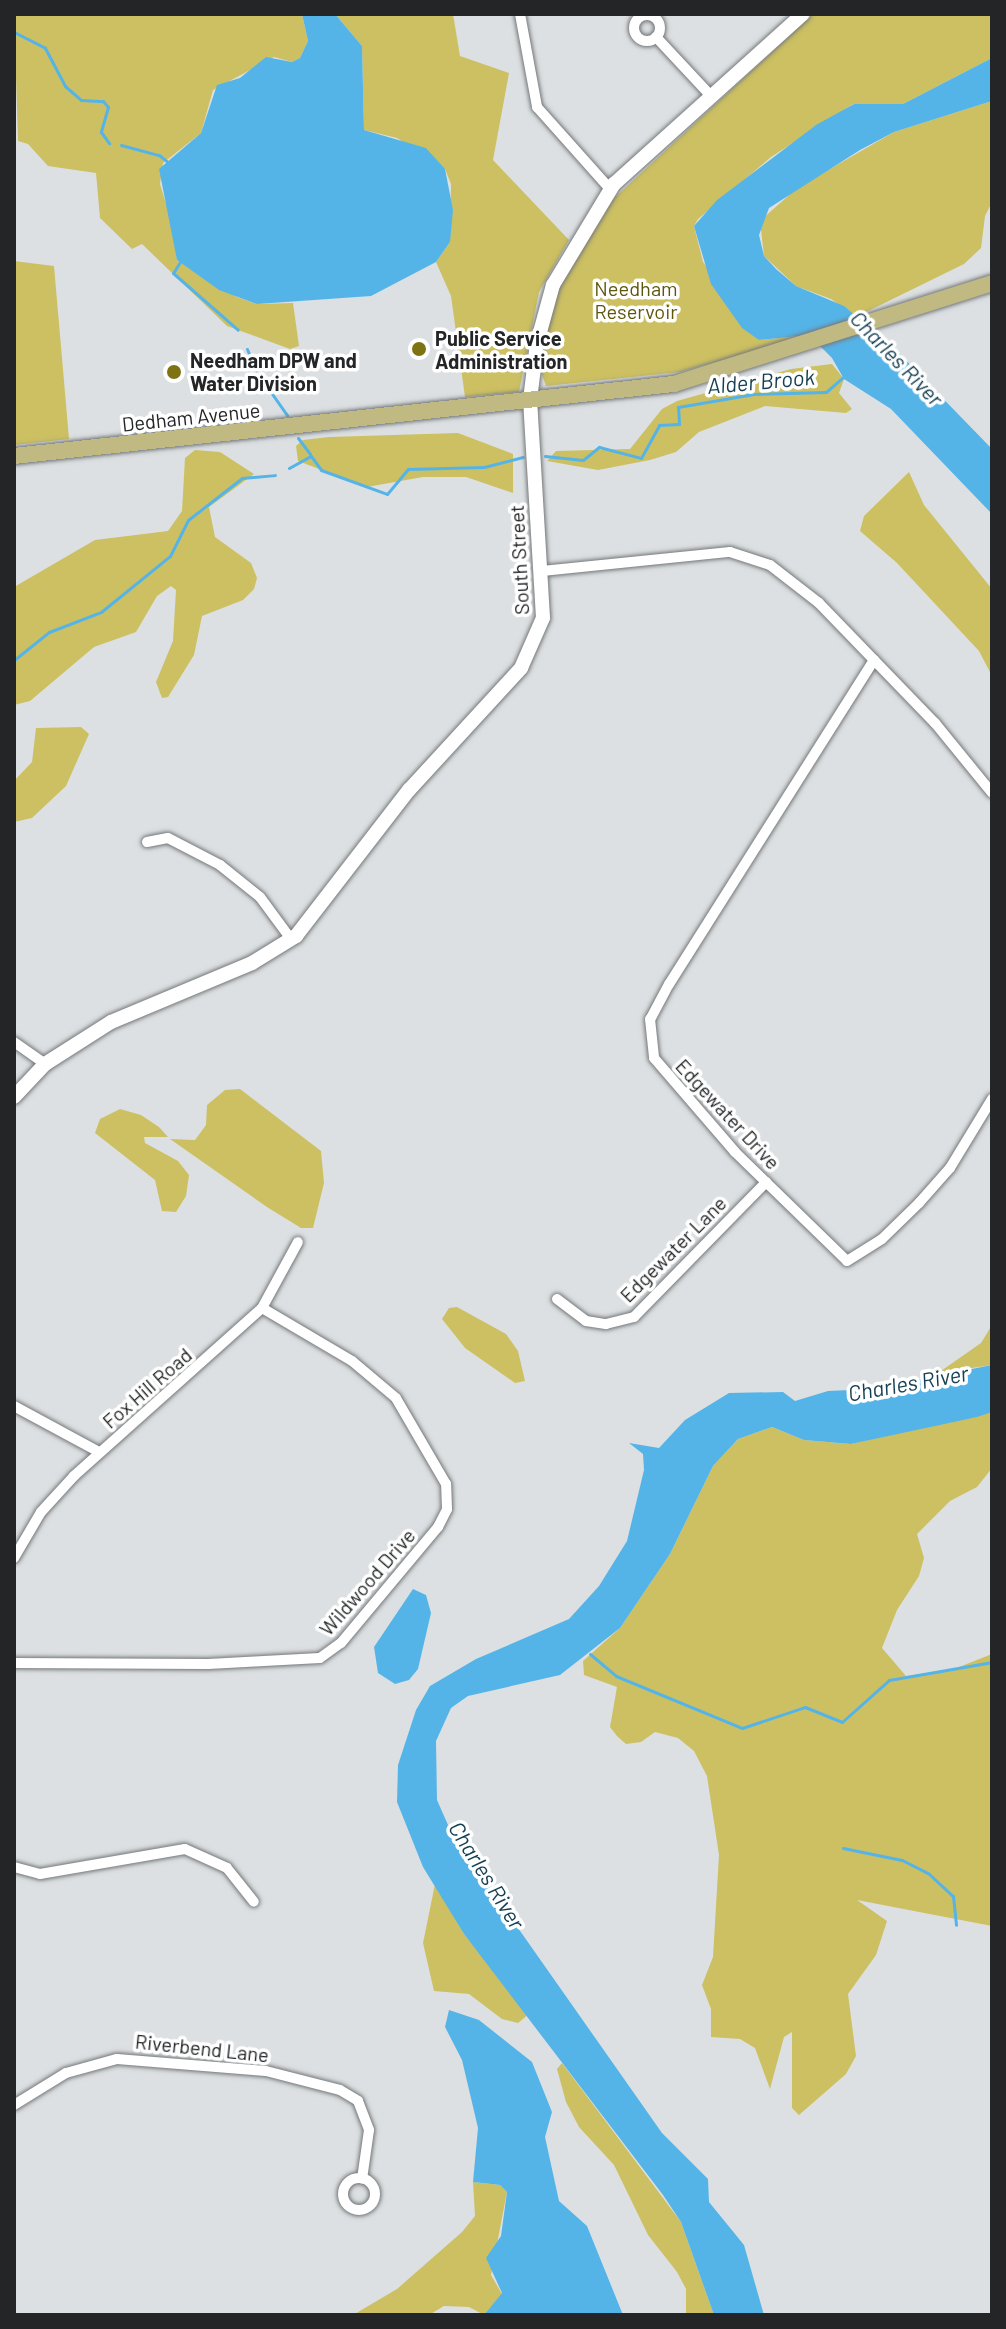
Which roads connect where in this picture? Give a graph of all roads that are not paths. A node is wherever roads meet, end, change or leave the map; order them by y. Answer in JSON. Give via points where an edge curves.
{"nodes":[{"id":1,"x":520,"y":14,"type":"edge"},
{"id":2,"x":796,"y":16,"type":"edge"},
{"id":3,"x":656,"y":37,"type":"dead end"},
{"id":4,"x":711,"y":96,"type":"junction"},
{"id":5,"x":610,"y":189,"type":"junction"},
{"id":6,"x":992,"y":283,"type":"edge"},
{"id":7,"x":530,"y":400,"type":"junction"},
{"id":8,"x":14,"y":456,"type":"edge"},
{"id":9,"x":542,"y":571,"type":"junction"},
{"id":10,"x":874,"y":660,"type":"junction"},
{"id":11,"x":992,"y":793,"type":"edge"},
{"id":12,"x":147,"y":842,"type":"dead end"},
{"id":13,"x":291,"y":939,"type":"junction"},
{"id":14,"x":14,"y":1042,"type":"edge"},
{"id":15,"x":45,"y":1064,"type":"junction"},
{"id":16,"x":14,"y":1097,"type":"edge"},
{"id":17,"x":992,"y":1099,"type":"edge"},
{"id":18,"x":766,"y":1182,"type":"junction"},
{"id":19,"x":298,"y":1242,"type":"dead end"},
{"id":20,"x":557,"y":1299,"type":"dead end"},
{"id":21,"x":262,"y":1308,"type":"junction"},
{"id":22,"x":14,"y":1406,"type":"edge"},
{"id":23,"x":99,"y":1452,"type":"junction"},
{"id":24,"x":14,"y":1558,"type":"edge"},
{"id":25,"x":14,"y":1663,"type":"edge"},
{"id":26,"x":14,"y":1867,"type":"edge"},
{"id":27,"x":254,"y":1902,"type":"dead end"},
{"id":28,"x":14,"y":2105,"type":"edge"},
{"id":29,"x":362,"y":2179,"type":"dead end"}],
"edges":[{"from":1,"to":5,"type":"street","via":[[537,107]]},
{"from":2,"to":4,"type":"street","name":"South Street"},
{"from":3,"to":4,"type":"street"},
{"from":4,"to":5,"type":"street","name":"South Street"},
{"from":5,"to":7,"type":"street","name":"South Street","via":[[549,293]]},
{"from":6,"to":7,"type":"main road","name":"Dedham Avenue","via":[[674,384]]},
{"from":7,"to":8,"type":"main road","name":"Dedham Avenue"},
{"from":7,"to":9,"type":"street","name":"South Street"},
{"from":9,"to":10,"type":"street","via":[[730,552],[794,580]]},
{"from":9,"to":13,"type":"street","name":"South Street","via":[[542,624],[527,659],[409,790],[311,922]]},
{"from":10,"to":11,"type":"street"},
{"from":10,"to":18,"type":"street","name":"Edgewater Drive","via":[[650,1019],[654,1058],[664,1073]]},
{"from":12,"to":13,"type":"street","via":[[168,838],[220,865],[260,897]]},
{"from":13,"to":15,"type":"street","name":"South Street","via":[[252,963],[111,1022]]},
{"from":14,"to":15,"type":"street"},
{"from":15,"to":16,"type":"street","name":"South Street"},
{"from":17,"to":18,"type":"street","name":"Edgewater Drive","via":[[957,1157],[919,1203],[882,1239],[847,1261]]},
{"from":18,"to":20,"type":"street","name":"Edgewater Lane","via":[[634,1317],[606,1324],[586,1321]]},
{"from":19,"to":21,"type":"street","name":"Fox Hill Road"},
{"from":21,"to":23,"type":"street","name":"Fox Hill Road"},
{"from":21,"to":25,"type":"street","name":"Wildwood Drive","via":[[352,1361],[401,1404],[446,1484],[447,1509],[438,1527],[341,1643],[320,1658],[208,1664]]},
{"from":22,"to":23,"type":"street"},
{"from":23,"to":24,"type":"street","name":"Fox Hill Road","via":[[41,1512]]},
{"from":26,"to":27,"type":"street","via":[[40,1874],[185,1849],[227,1868]]},
{"from":28,"to":29,"type":"street","name":"Riverbend Lane","via":[[66,2073],[117,2059],[266,2071],[340,2090],[358,2101],[369,2126]]}]}
